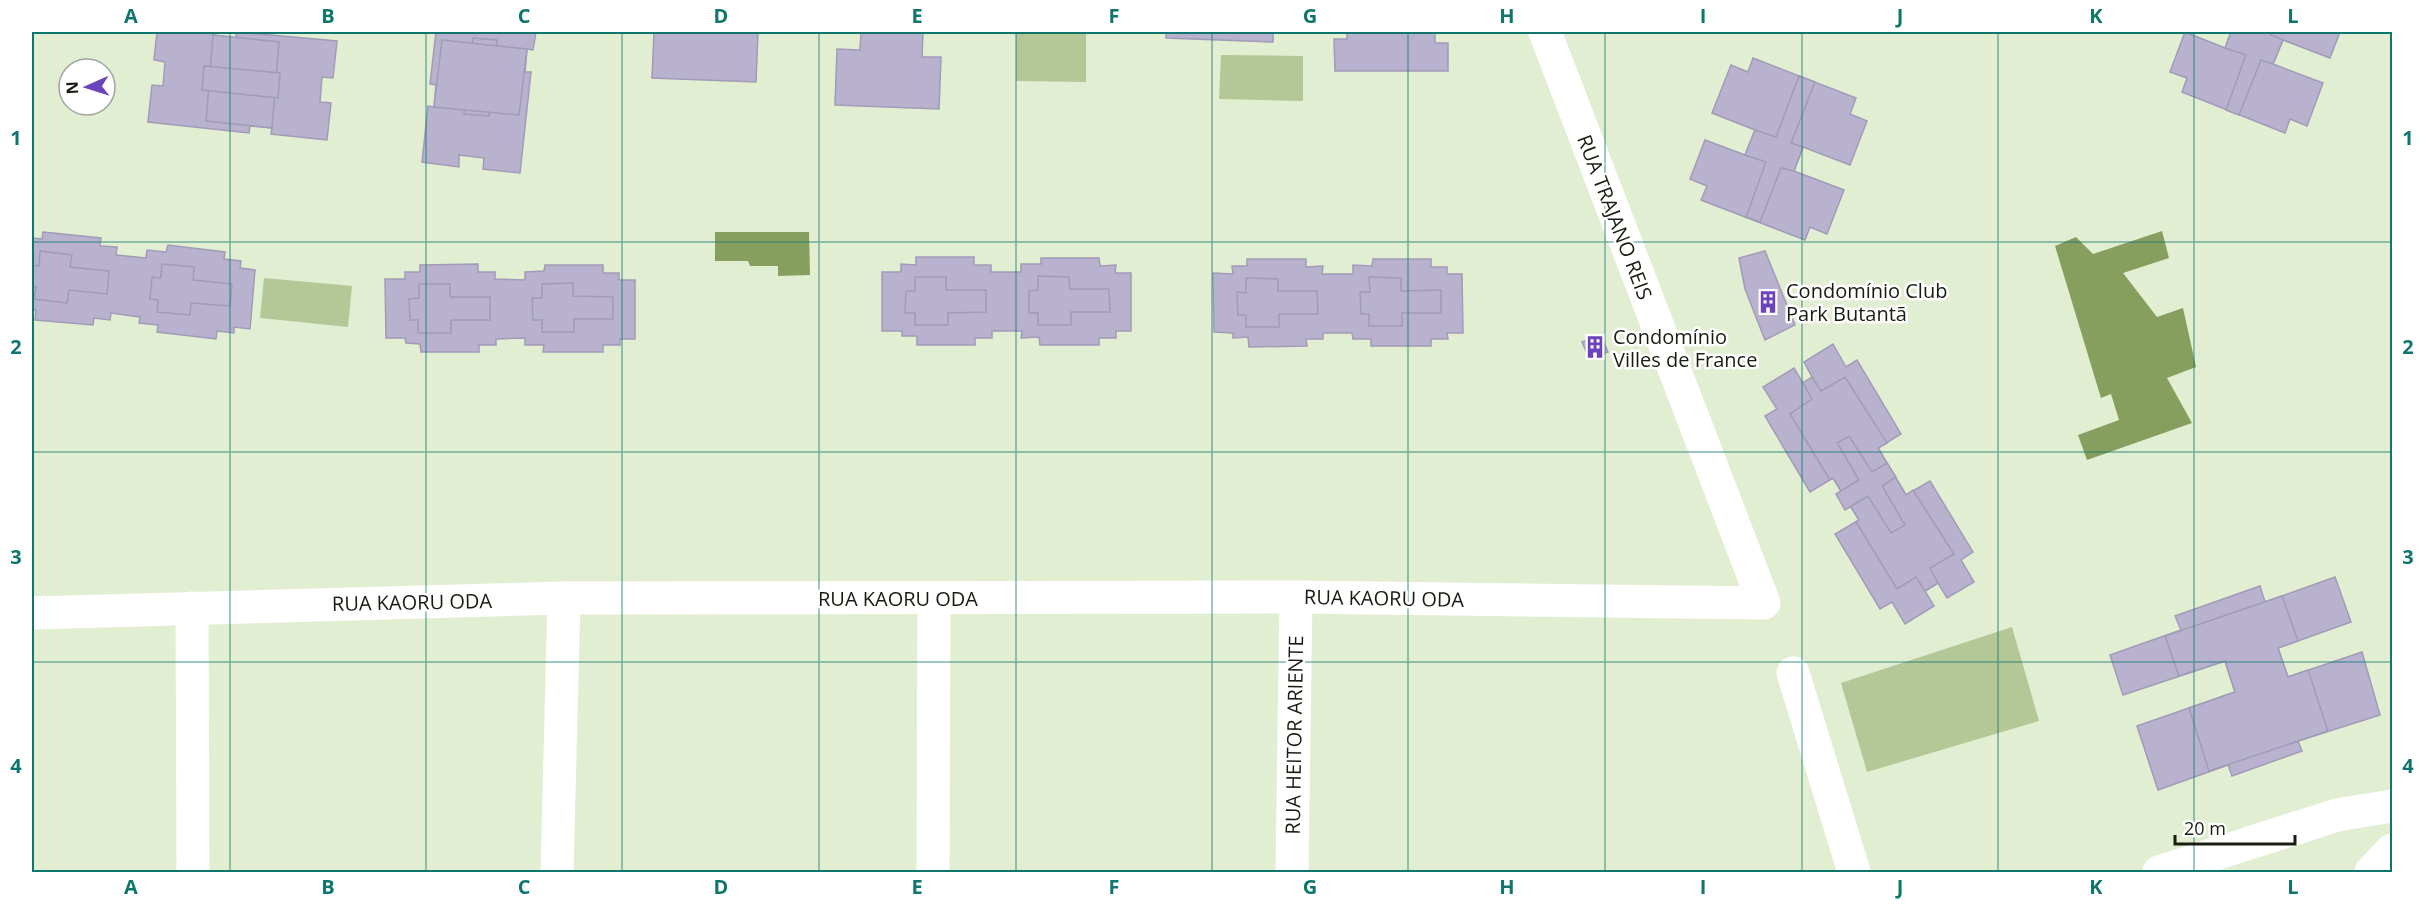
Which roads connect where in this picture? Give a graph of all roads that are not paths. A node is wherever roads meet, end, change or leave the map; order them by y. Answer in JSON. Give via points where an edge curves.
{"nodes":[{"id":1,"x":1545,"y":32,"type":"edge"},
{"id":2,"x":1296,"y":597,"type":"junction"},
{"id":3,"x":564,"y":598,"type":"junction"},
{"id":4,"x":934,"y":598,"type":"junction"},
{"id":5,"x":1764,"y":603,"type":"joint"},
{"id":6,"x":192,"y":608,"type":"junction"},
{"id":7,"x":32,"y":613,"type":"edge"},
{"id":8,"x":1793,"y":673,"type":"dead end"},
{"id":9,"x":2392,"y":806,"type":"edge"},
{"id":10,"x":2392,"y":850,"type":"edge"},
{"id":11,"x":193,"y":873,"type":"edge"},
{"id":12,"x":557,"y":873,"type":"edge"},
{"id":13,"x":933,"y":873,"type":"edge"},
{"id":14,"x":1292,"y":873,"type":"edge"},
{"id":15,"x":1854,"y":873,"type":"edge"},
{"id":16,"x":2159,"y":873,"type":"edge"},
{"id":17,"x":2371,"y":873,"type":"edge"}],
"edges":[{"from":1,"to":5,"type":"street","name":"RUA TRAJANO REIS"},
{"from":2,"to":4,"type":"street","name":"RUA KAORU ODA"},
{"from":2,"to":5,"type":"street","name":"RUA KAORU ODA"},
{"from":2,"to":14,"type":"street","name":"RUA HEITOR ARIENTE"},
{"from":3,"to":4,"type":"street","name":"RUA KAORU ODA"},
{"from":3,"to":6,"type":"street","name":"RUA KAORU ODA"},
{"from":3,"to":12,"type":"street"},
{"from":4,"to":13,"type":"street"},
{"from":6,"to":7,"type":"street","name":"RUA KAORU ODA"},
{"from":6,"to":11,"type":"street"},
{"from":8,"to":15,"type":"street"},
{"from":9,"to":16,"type":"street","via":[[2337,815]]},
{"from":10,"to":17,"type":"street"}]}
